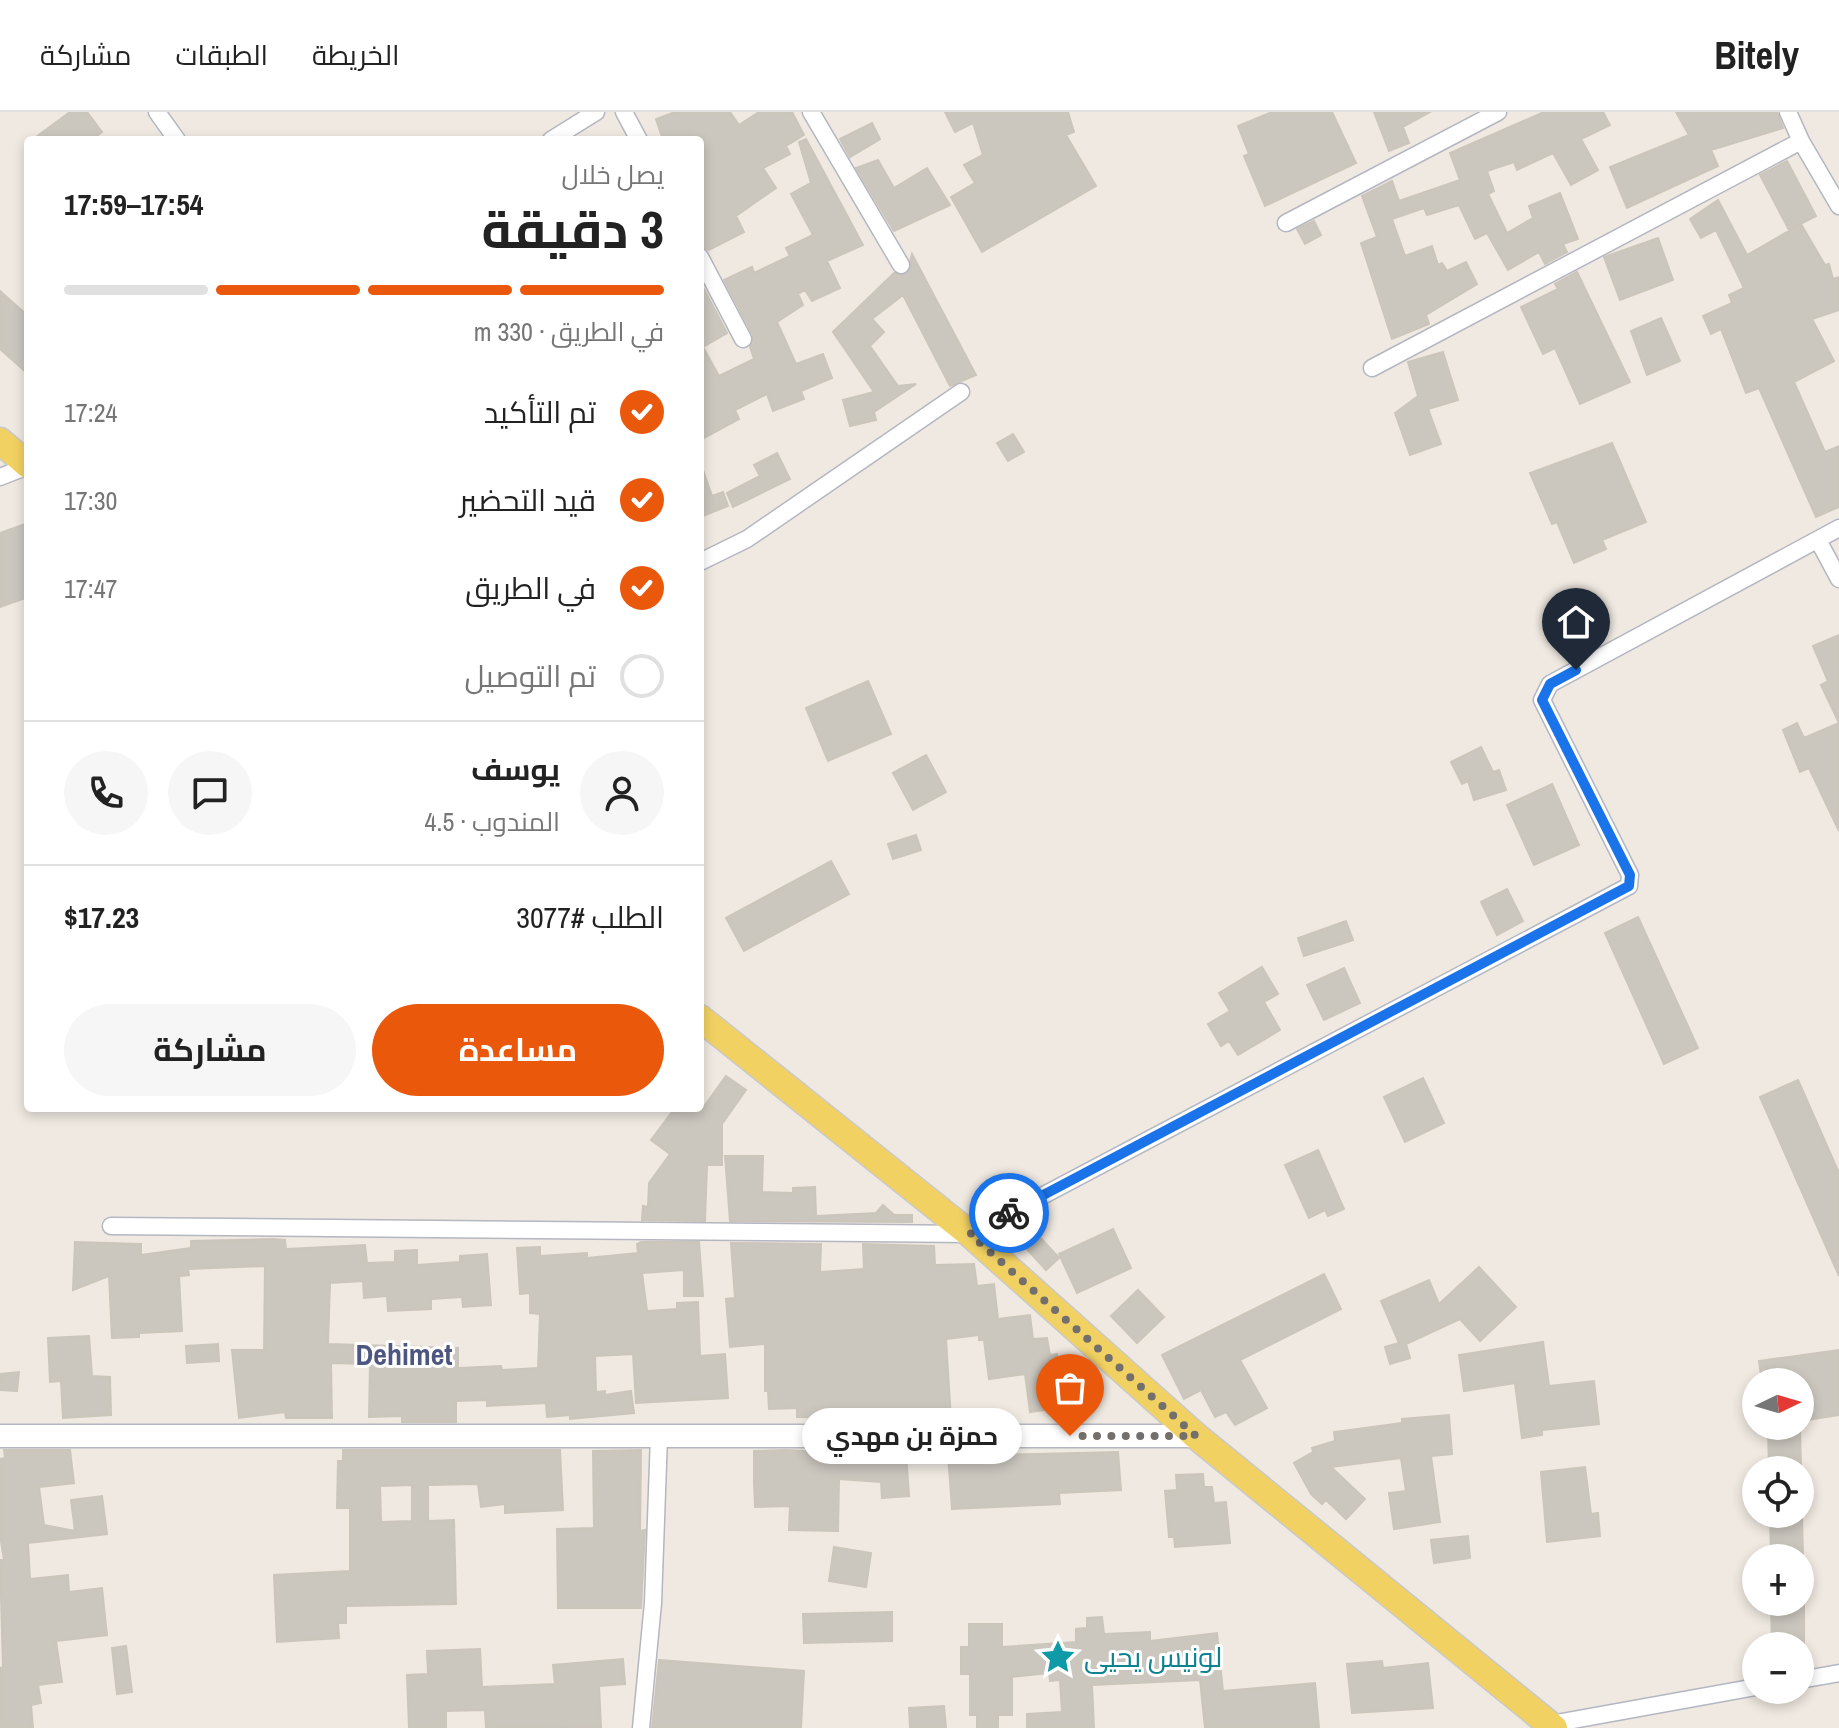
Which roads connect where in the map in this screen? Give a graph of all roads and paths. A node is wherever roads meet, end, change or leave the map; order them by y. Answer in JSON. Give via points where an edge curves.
{"nodes":[{"id":1,"x":157,"y":112,"type":"edge"},
{"id":2,"x":596,"y":112,"type":"edge"},
{"id":3,"x":624,"y":112,"type":"edge"},
{"id":4,"x":811,"y":112,"type":"edge"},
{"id":5,"x":1498,"y":112,"type":"edge"},
{"id":6,"x":1788,"y":112,"type":"edge"},
{"id":7,"x":174,"y":136,"type":"edge"},
{"id":8,"x":557,"y":136,"type":"edge"},
{"id":9,"x":637,"y":136,"type":"edge"},
{"id":10,"x":1801,"y":141,"type":"junction"},
{"id":11,"x":1839,"y":206,"type":"edge"},
{"id":12,"x":1286,"y":223,"type":"dead end"},
{"id":13,"x":704,"y":265,"type":"edge"},
{"id":14,"x":901,"y":265,"type":"dead end"},
{"id":15,"x":743,"y":339,"type":"dead end"},
{"id":16,"x":1372,"y":368,"type":"dead end"},
{"id":17,"x":961,"y":392,"type":"dead end"},
{"id":18,"x":0,"y":441,"type":"edge"},
{"id":19,"x":24,"y":462,"type":"edge"},
{"id":20,"x":24,"y":467,"type":"edge"},
{"id":21,"x":0,"y":477,"type":"edge"},
{"id":22,"x":1839,"y":528,"type":"edge"},
{"id":23,"x":1818,"y":540,"type":"junction"},
{"id":24,"x":704,"y":560,"type":"edge"},
{"id":25,"x":1839,"y":579,"type":"edge"},
{"id":26,"x":704,"y":1021,"type":"edge"},
{"id":27,"x":111,"y":1226,"type":"dead end"},
{"id":28,"x":970,"y":1234,"type":"junction"},
{"id":29,"x":0,"y":1436,"type":"edge"},
{"id":30,"x":659,"y":1436,"type":"junction"},
{"id":31,"x":1196,"y":1436,"type":"junction"},
{"id":32,"x":1839,"y":1673,"type":"edge"},
{"id":33,"x":1814,"y":1677,"type":"edge"},
{"id":34,"x":1742,"y":1690,"type":"edge"},
{"id":35,"x":1546,"y":1727,"type":"edge"},
{"id":36,"x":641,"y":1728,"type":"edge"}],
"edges":[{"from":1,"to":7,"type":"street"},
{"from":2,"to":8,"type":"street"},
{"from":3,"to":9,"type":"street"},
{"from":4,"to":14,"type":"street"},
{"from":5,"to":12,"type":"street"},
{"from":6,"to":10,"type":"street"},
{"from":10,"to":11,"type":"street"},
{"from":10,"to":16,"type":"street"},
{"from":13,"to":15,"type":"street"},
{"from":17,"to":24,"type":"street","via":[[747,539]]},
{"from":18,"to":19,"type":"main road"},
{"from":20,"to":21,"type":"street"},
{"from":22,"to":23,"type":"street"},
{"from":23,"to":25,"type":"street"},
{"from":23,"to":28,"type":"street","via":[[1550,684],[1542,700],[1630,875],[1629,886]]},
{"from":26,"to":28,"type":"main road"},
{"from":27,"to":28,"type":"street"},
{"from":28,"to":31,"type":"main road"},
{"from":29,"to":30,"type":"street"},
{"from":30,"to":31,"type":"street"},
{"from":30,"to":36,"type":"street","via":[[653,1603]]},
{"from":31,"to":35,"type":"main road"},
{"from":32,"to":33,"type":"street"},
{"from":34,"to":35,"type":"street"}]}
